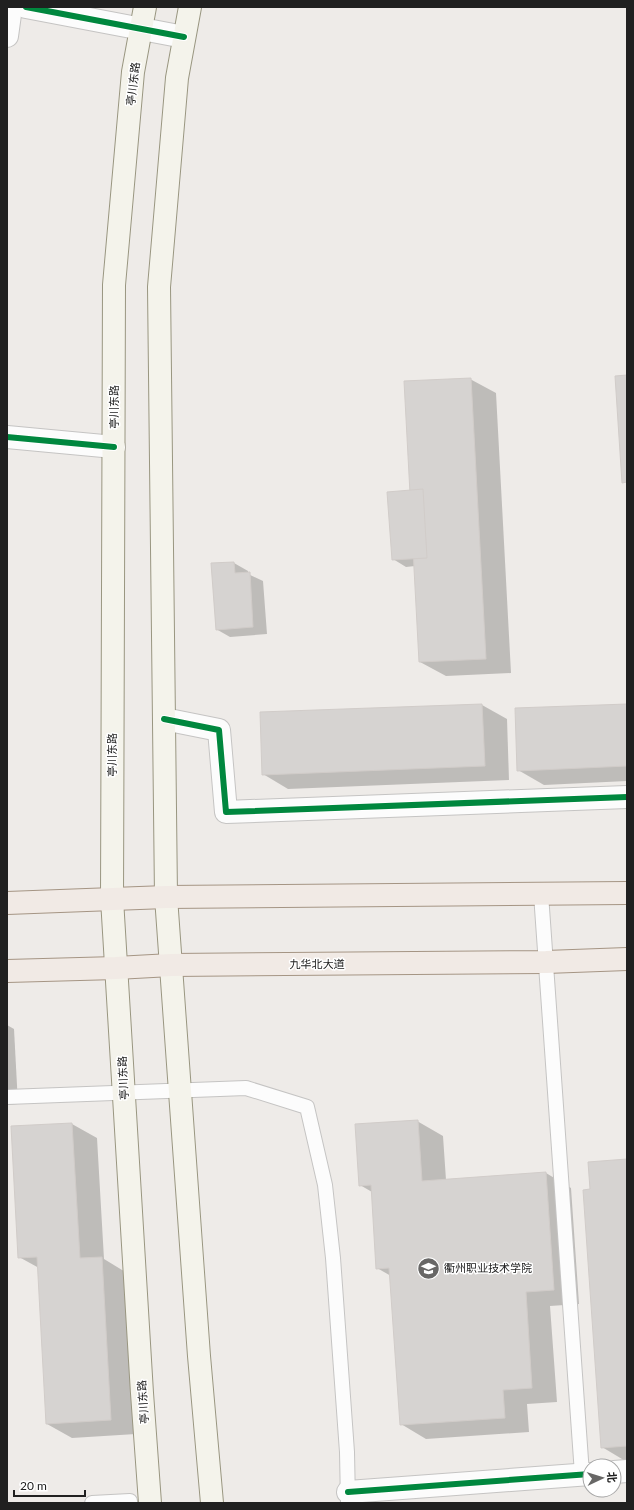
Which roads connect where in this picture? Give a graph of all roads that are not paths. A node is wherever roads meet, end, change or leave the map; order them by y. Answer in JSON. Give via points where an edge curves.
{"nodes":[{"id":1,"x":11,"y":7,"type":"edge"},
{"id":2,"x":26,"y":7,"type":"edge"},
{"id":3,"x":145,"y":7,"type":"edge"},
{"id":4,"x":190,"y":7,"type":"edge"},
{"id":5,"x":141,"y":29,"type":"junction"},
{"id":6,"x":7,"y":36,"type":"edge"},
{"id":7,"x":184,"y":37,"type":"junction"},
{"id":8,"x":7,"y":437,"type":"edge"},
{"id":9,"x":114,"y":447,"type":"junction"},
{"id":10,"x":164,"y":719,"type":"junction"},
{"id":11,"x":627,"y":797,"type":"edge"},
{"id":12,"x":627,"y":893,"type":"edge"},
{"id":13,"x":541,"y":894,"type":"junction"},
{"id":14,"x":166,"y":897,"type":"junction"},
{"id":15,"x":112,"y":899,"type":"junction"},
{"id":16,"x":7,"y":903,"type":"edge"},
{"id":17,"x":627,"y":959,"type":"edge"},
{"id":18,"x":546,"y":962,"type":"junction"},
{"id":19,"x":171,"y":965,"type":"junction"},
{"id":20,"x":116,"y":968,"type":"junction"},
{"id":21,"x":7,"y":971,"type":"edge"},
{"id":22,"x":7,"y":1097,"type":"edge"},
{"id":23,"x":585,"y":1458,"type":"edge"},
{"id":24,"x":582,"y":1474,"type":"edge"},
{"id":25,"x":348,"y":1498,"type":"edge"},
{"id":26,"x":212,"y":1502,"type":"edge"},
{"id":27,"x":92,"y":1503,"type":"edge"},
{"id":28,"x":130,"y":1503,"type":"edge"},
{"id":29,"x":150,"y":1503,"type":"edge"}],
"edges":[{"from":1,"to":6,"type":"street"},
{"from":2,"to":5,"type":"street"},
{"from":3,"to":5,"type":"main road","name":"亭川东路"},
{"from":4,"to":7,"type":"main road"},
{"from":5,"to":7,"type":"street"},
{"from":5,"to":9,"type":"main road","name":"亭川东路","via":[[133,72],[114,285]]},
{"from":7,"to":10,"type":"main road","via":[[177,78],[158,287]]},
{"from":8,"to":9,"type":"street"},
{"from":9,"to":15,"type":"main road","name":"亭川东路"},
{"from":10,"to":11,"type":"street","via":[[219,730],[226,812]]},
{"from":10,"to":14,"type":"main road"},
{"from":12,"to":13,"type":"main road"},
{"from":13,"to":14,"type":"main road"},
{"from":13,"to":18,"type":"lane"},
{"from":14,"to":15,"type":"main road"},
{"from":14,"to":19,"type":"main road"},
{"from":15,"to":16,"type":"main road"},
{"from":15,"to":20,"type":"main road","name":"亭川东路"},
{"from":17,"to":18,"type":"main road","name":"九华北大道"},
{"from":18,"to":19,"type":"main road","name":"九华北大道"},
{"from":18,"to":23,"type":"lane"},
{"from":19,"to":20,"type":"main road","name":"九华北大道"},
{"from":19,"to":26,"type":"main road"},
{"from":20,"to":21,"type":"main road","name":"九华北大道"},
{"from":20,"to":29,"type":"main road","name":"亭川东路"},
{"from":22,"to":25,"type":"lane","via":[[246,1088],[308,1107],[325,1185],[333,1258]]},
{"from":24,"to":25,"type":"street"},
{"from":27,"to":28,"type":"lane"}]}
